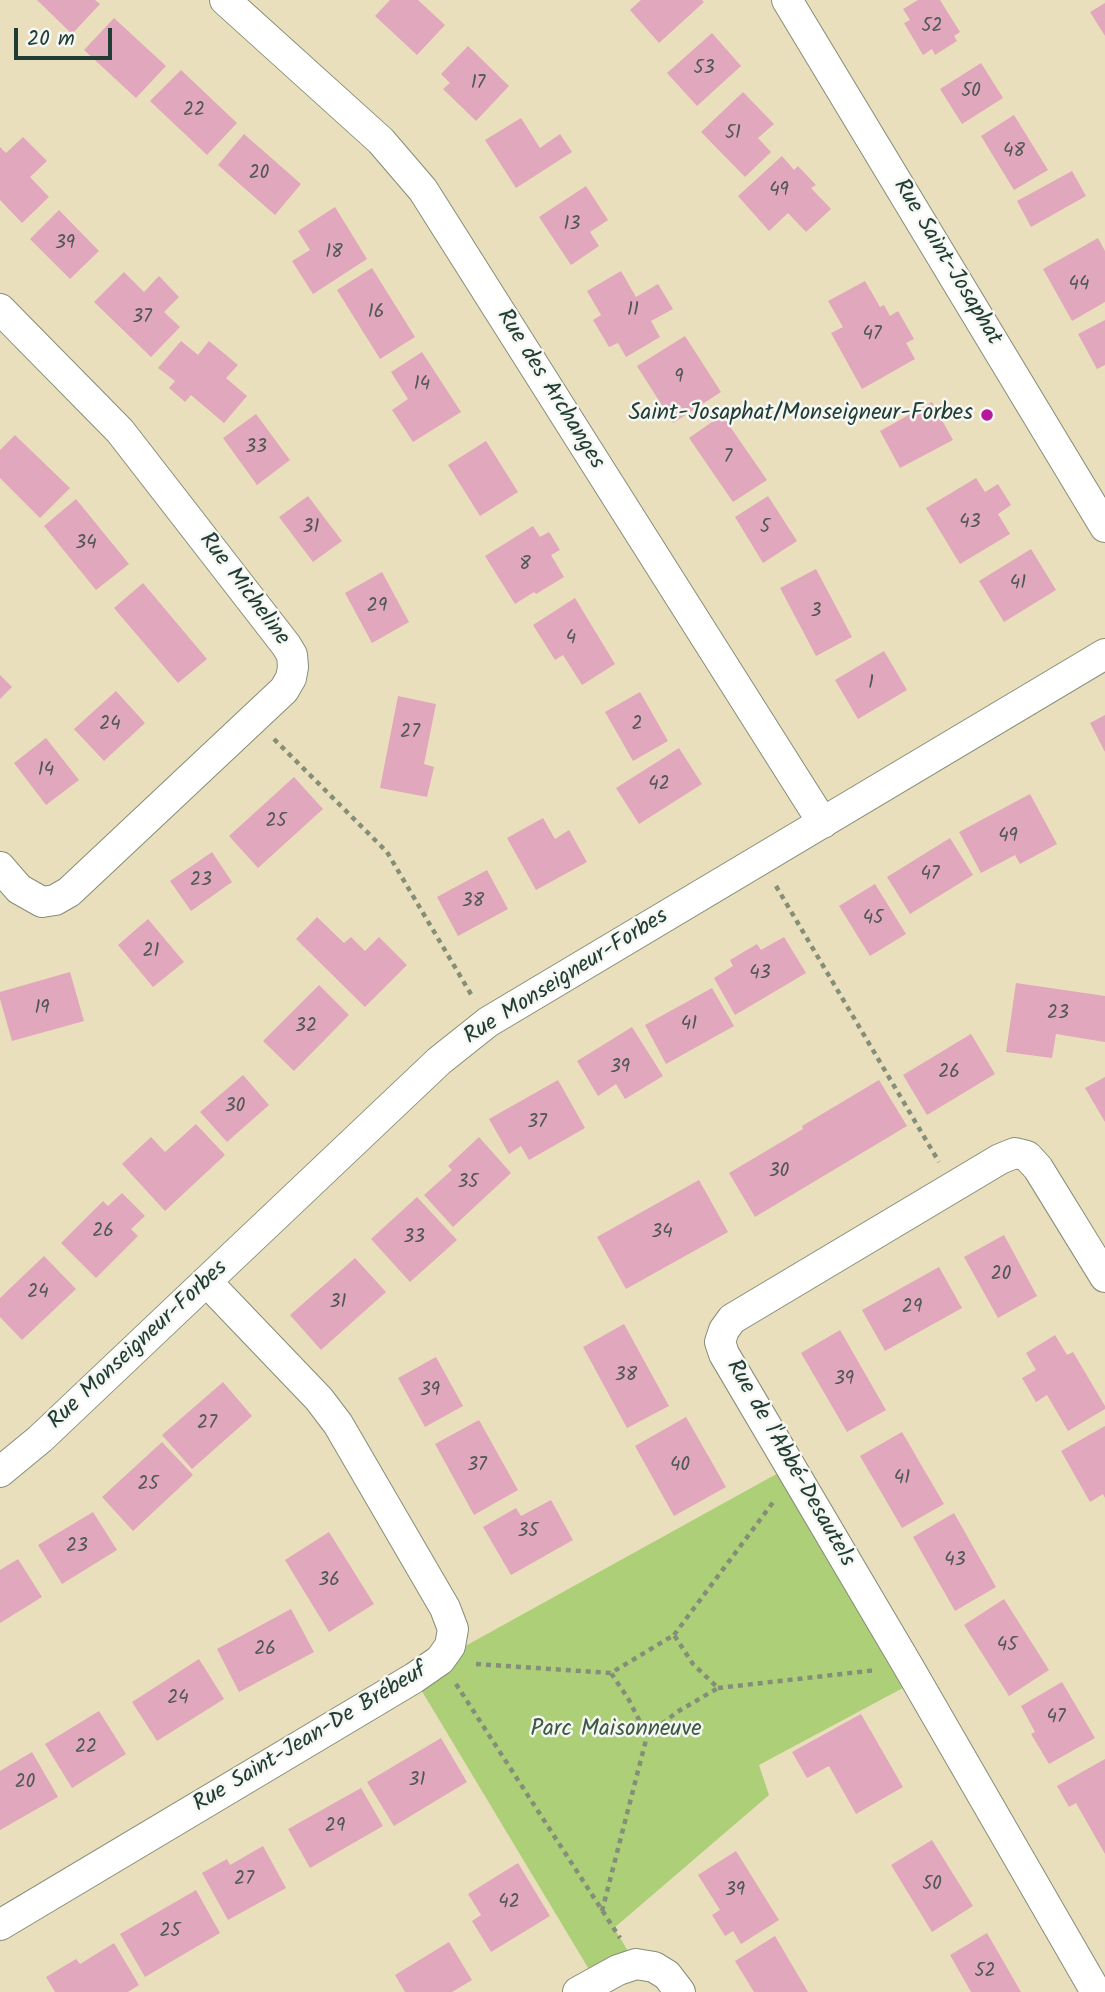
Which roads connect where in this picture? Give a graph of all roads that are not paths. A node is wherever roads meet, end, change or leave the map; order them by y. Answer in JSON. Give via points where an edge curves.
{"nodes":[{"id":1,"x":225,"y":0,"type":"edge"},
{"id":2,"x":788,"y":0,"type":"edge"},
{"id":3,"x":0,"y":309,"type":"edge"},
{"id":4,"x":1105,"y":527,"type":"edge"},
{"id":5,"x":1105,"y":654,"type":"edge"},
{"id":6,"x":823,"y":823,"type":"junction"},
{"id":7,"x":0,"y":867,"type":"edge"},
{"id":8,"x":1105,"y":1277,"type":"edge"},
{"id":9,"x":207,"y":1282,"type":"junction"},
{"id":10,"x":0,"y":1472,"type":"edge"},
{"id":11,"x":0,"y":1925,"type":"edge"},
{"id":12,"x":578,"y":1992,"type":"edge"},
{"id":13,"x":680,"y":1992,"type":"edge"},
{"id":14,"x":1096,"y":1992,"type":"edge"}],
"edges":[{"from":1,"to":6,"type":"street","name":"Rue des Archanges","via":[[381,141],[423,190]]},
{"from":2,"to":4,"type":"street","name":"Rue Saint-Josaphat"},
{"from":3,"to":7,"type":"street","name":"Rue Micheline","via":[[120,431],[286,645],[293,667],[284,690],[69,892],[42,902],[19,889]]},
{"from":5,"to":6,"type":"street","name":"Rue Monseigneur-Forbes"},
{"from":6,"to":9,"type":"street","name":"Rue Monseigneur-Forbes","via":[[488,1022],[439,1060]]},
{"from":8,"to":14,"type":"street","name":"Rue de l'Abbé-Desautels","via":[[1038,1168],[1027,1156],[1015,1153],[732,1318],[720,1342]]},
{"from":9,"to":10,"type":"street","name":"Rue Monseigneur-Forbes"},
{"from":9,"to":11,"type":"street","name":"Rue Saint-Jean-De Brébeuf","via":[[338,1424],[445,1608],[453,1629],[450,1646],[440,1660],[414,1678]]},
{"from":12,"to":13,"type":"street","via":[[636,1964],[667,1975]]}]}
